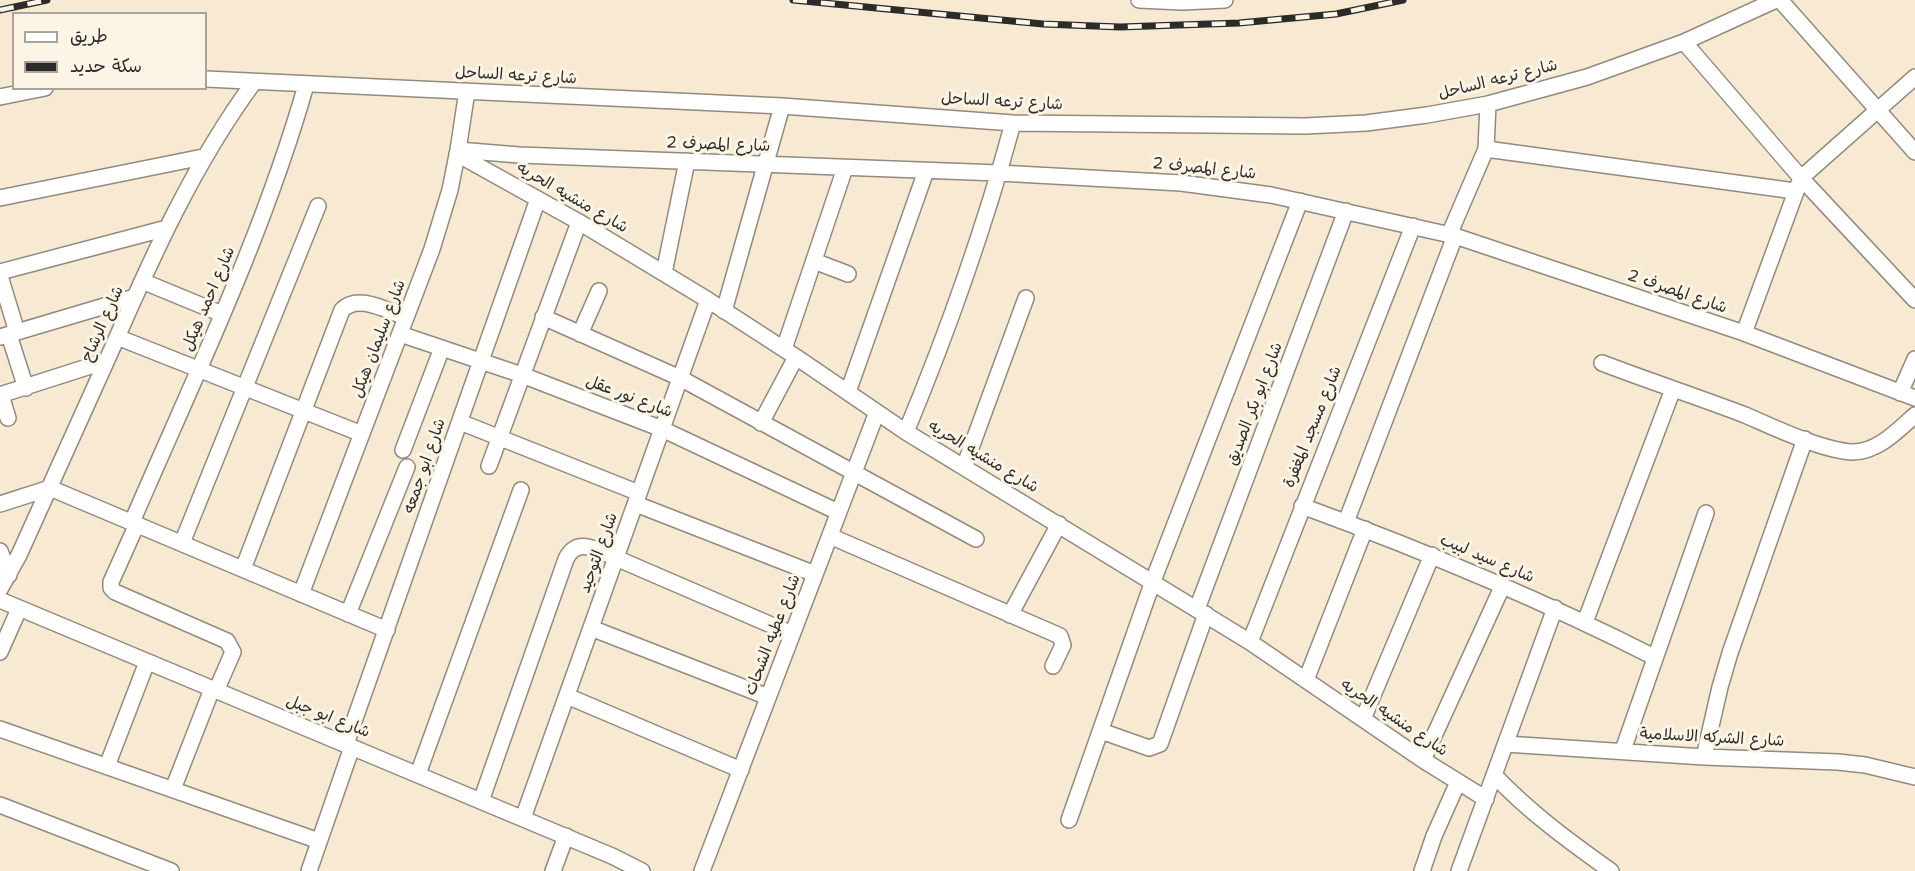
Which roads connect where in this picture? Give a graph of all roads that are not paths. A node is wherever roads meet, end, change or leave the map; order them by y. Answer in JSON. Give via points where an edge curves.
{"nodes":[{"id":1,"x":1139,"y":0,"type":"edge"},
{"id":2,"x":1225,"y":0,"type":"edge"},
{"id":3,"x":1778,"y":0,"type":"edge"},
{"id":4,"x":1684,"y":42,"type":"junction"},
{"id":5,"x":1915,"y":77,"type":"edge"},
{"id":6,"x":207,"y":79,"type":"edge"},
{"id":7,"x":254,"y":82,"type":"junction"},
{"id":8,"x":306,"y":85,"type":"junction"},
{"id":9,"x":36,"y":90,"type":"edge"},
{"id":10,"x":467,"y":91,"type":"junction"},
{"id":11,"x":0,"y":98,"type":"edge"},
{"id":12,"x":1488,"y":104,"type":"junction"},
{"id":13,"x":782,"y":106,"type":"junction"},
{"id":14,"x":1877,"y":111,"type":"junction"},
{"id":15,"x":1013,"y":123,"type":"junction"},
{"id":16,"x":1486,"y":149,"type":"junction"},
{"id":17,"x":458,"y":152,"type":"junction"},
{"id":18,"x":1915,"y":152,"type":"edge"},
{"id":19,"x":203,"y":157,"type":"junction"},
{"id":20,"x":687,"y":161,"type":"junction"},
{"id":21,"x":765,"y":165,"type":"junction"},
{"id":22,"x":845,"y":168,"type":"junction"},
{"id":23,"x":926,"y":171,"type":"junction"},
{"id":24,"x":999,"y":173,"type":"junction"},
{"id":25,"x":1798,"y":184,"type":"junction"},
{"id":26,"x":0,"y":198,"type":"edge"},
{"id":27,"x":538,"y":199,"type":"junction"},
{"id":28,"x":1300,"y":201,"type":"junction"},
{"id":29,"x":318,"y":206,"type":"dead end"},
{"id":30,"x":1346,"y":211,"type":"junction"},
{"id":31,"x":579,"y":222,"type":"junction"},
{"id":32,"x":1413,"y":226,"type":"junction"},
{"id":33,"x":167,"y":228,"type":"junction"},
{"id":34,"x":1452,"y":235,"type":"junction"},
{"id":35,"x":814,"y":261,"type":"junction"},
{"id":36,"x":664,"y":273,"type":"junction"},
{"id":37,"x":0,"y":274,"type":"edge"},
{"id":38,"x":848,"y":274,"type":"dead end"},
{"id":39,"x":142,"y":282,"type":"junction"},
{"id":40,"x":599,"y":291,"type":"dead end"},
{"id":41,"x":135,"y":297,"type":"junction"},
{"id":42,"x":1026,"y":298,"type":"dead end"},
{"id":43,"x":708,"y":300,"type":"junction"},
{"id":44,"x":1915,"y":300,"type":"edge"},
{"id":45,"x":724,"y":310,"type":"junction"},
{"id":46,"x":222,"y":314,"type":"junction"},
{"id":47,"x":406,"y":317,"type":"junction"},
{"id":48,"x":543,"y":317,"type":"junction"},
{"id":49,"x":1744,"y":333,"type":"junction"},
{"id":50,"x":400,"y":334,"type":"junction"},
{"id":51,"x":580,"y":334,"type":"junction"},
{"id":52,"x":9,"y":335,"type":"edge"},
{"id":53,"x":117,"y":337,"type":"junction"},
{"id":54,"x":442,"y":348,"type":"junction"},
{"id":55,"x":790,"y":353,"type":"junction"},
{"id":56,"x":1915,"y":358,"type":"edge"},
{"id":57,"x":106,"y":361,"type":"junction"},
{"id":58,"x":481,"y":361,"type":"junction"},
{"id":59,"x":1602,"y":363,"type":"dead end"},
{"id":60,"x":198,"y":369,"type":"junction"},
{"id":61,"x":522,"y":375,"type":"junction"},
{"id":62,"x":680,"y":378,"type":"junction"},
{"id":63,"x":26,"y":387,"type":"junction"},
{"id":64,"x":245,"y":388,"type":"junction"},
{"id":65,"x":1673,"y":389,"type":"junction"},
{"id":66,"x":848,"y":392,"type":"junction"},
{"id":67,"x":1900,"y":393,"type":"junction"},
{"id":68,"x":1,"y":395,"type":"edge"},
{"id":69,"x":1915,"y":398,"type":"edge"},
{"id":70,"x":304,"y":411,"type":"junction"},
{"id":71,"x":877,"y":412,"type":"junction"},
{"id":72,"x":1915,"y":415,"type":"edge"},
{"id":73,"x":8,"y":418,"type":"dead end"},
{"id":74,"x":460,"y":422,"type":"junction"},
{"id":75,"x":761,"y":423,"type":"junction"},
{"id":76,"x":662,"y":429,"type":"junction"},
{"id":77,"x":906,"y":432,"type":"junction"},
{"id":78,"x":362,"y":434,"type":"junction"},
{"id":79,"x":499,"y":437,"type":"junction"},
{"id":80,"x":1805,"y":439,"type":"junction"},
{"id":81,"x":403,"y":450,"type":"dead end"},
{"id":82,"x":489,"y":466,"type":"dead end"},
{"id":83,"x":407,"y":467,"type":"dead end"},
{"id":84,"x":964,"y":467,"type":"junction"},
{"id":85,"x":853,"y":473,"type":"junction"},
{"id":86,"x":50,"y":488,"type":"junction"},
{"id":87,"x":520,"y":490,"type":"dead end"},
{"id":88,"x":637,"y":499,"type":"junction"},
{"id":89,"x":0,"y":504,"type":"edge"},
{"id":90,"x":1302,"y":506,"type":"junction"},
{"id":91,"x":838,"y":512,"type":"junction"},
{"id":92,"x":1706,"y":513,"type":"dead end"},
{"id":93,"x":1346,"y":522,"type":"junction"},
{"id":94,"x":134,"y":523,"type":"junction"},
{"id":95,"x":1059,"y":524,"type":"junction"},
{"id":96,"x":1365,"y":529,"type":"junction"},
{"id":97,"x":830,"y":536,"type":"junction"},
{"id":98,"x":976,"y":539,"type":"dead end"},
{"id":99,"x":182,"y":543,"type":"junction"},
{"id":100,"x":0,"y":551,"type":"edge"},
{"id":101,"x":1432,"y":555,"type":"junction"},
{"id":102,"x":616,"y":558,"type":"junction"},
{"id":103,"x":243,"y":569,"type":"junction"},
{"id":104,"x":815,"y":574,"type":"junction"},
{"id":105,"x":9,"y":575,"type":"junction"},
{"id":106,"x":1153,"y":581,"type":"junction"},
{"id":107,"x":1503,"y":585,"type":"junction"},
{"id":108,"x":0,"y":589,"type":"edge"},
{"id":109,"x":301,"y":594,"type":"junction"},
{"id":110,"x":0,"y":600,"type":"edge"},
{"id":111,"x":1555,"y":608,"type":"junction"},
{"id":112,"x":20,"y":609,"type":"junction"},
{"id":113,"x":1201,"y":612,"type":"junction"},
{"id":114,"x":348,"y":614,"type":"junction"},
{"id":115,"x":1010,"y":615,"type":"junction"},
{"id":116,"x":1585,"y":622,"type":"junction"},
{"id":117,"x":591,"y":628,"type":"junction"},
{"id":118,"x":387,"y":630,"type":"junction"},
{"id":119,"x":792,"y":634,"type":"junction"},
{"id":120,"x":1250,"y":642,"type":"junction"},
{"id":121,"x":0,"y":652,"type":"edge"},
{"id":122,"x":1654,"y":657,"type":"junction"},
{"id":123,"x":147,"y":662,"type":"junction"},
{"id":124,"x":1053,"y":666,"type":"dead end"},
{"id":125,"x":1306,"y":680,"type":"junction"},
{"id":126,"x":214,"y":690,"type":"junction"},
{"id":127,"x":567,"y":696,"type":"junction"},
{"id":128,"x":768,"y":698,"type":"junction"},
{"id":129,"x":1362,"y":719,"type":"junction"},
{"id":130,"x":0,"y":729,"type":"edge"},
{"id":131,"x":1101,"y":730,"type":"junction"},
{"id":132,"x":1506,"y":744,"type":"junction"},
{"id":133,"x":349,"y":745,"type":"junction"},
{"id":134,"x":1623,"y":750,"type":"junction"},
{"id":135,"x":1704,"y":757,"type":"junction"},
{"id":136,"x":1423,"y":760,"type":"junction"},
{"id":137,"x":107,"y":766,"type":"junction"},
{"id":138,"x":741,"y":770,"type":"junction"},
{"id":139,"x":418,"y":774,"type":"junction"},
{"id":140,"x":1494,"y":775,"type":"junction"},
{"id":141,"x":1915,"y":777,"type":"edge"},
{"id":142,"x":1458,"y":782,"type":"junction"},
{"id":143,"x":172,"y":789,"type":"junction"},
{"id":144,"x":1486,"y":799,"type":"junction"},
{"id":145,"x":481,"y":801,"type":"junction"},
{"id":146,"x":0,"y":805,"type":"edge"},
{"id":147,"x":523,"y":819,"type":"junction"},
{"id":148,"x":1069,"y":820,"type":"dead end"},
{"id":149,"x":566,"y":836,"type":"junction"},
{"id":150,"x":319,"y":841,"type":"junction"},
{"id":151,"x":610,"y":864,"type":"edge"},
{"id":152,"x":171,"y":871,"type":"edge"},
{"id":153,"x":309,"y":871,"type":"edge"},
{"id":154,"x":553,"y":871,"type":"edge"},
{"id":155,"x":642,"y":871,"type":"edge"},
{"id":156,"x":702,"y":871,"type":"edge"},
{"id":157,"x":1422,"y":871,"type":"edge"},
{"id":158,"x":1459,"y":871,"type":"edge"},
{"id":159,"x":1611,"y":871,"type":"edge"}],
"edges":[{"from":1,"to":2,"type":"street"},
{"from":3,"to":4,"type":"street","name":"شارع ترعه الساحل"},
{"from":3,"to":14,"type":"street"},
{"from":4,"to":12,"type":"street","name":"شارع ترعه الساحل","via":[[1587,77]]},
{"from":4,"to":25,"type":"street"},
{"from":5,"to":14,"type":"street"},
{"from":6,"to":7,"type":"street","name":"شارع ترعه الساحل"},
{"from":7,"to":8,"type":"street","name":"شارع ترعه الساحل"},
{"from":7,"to":19,"type":"street","name":"شارع الرشاح"},
{"from":8,"to":10,"type":"street","name":"شارع ترعه الساحل"},
{"from":8,"to":46,"type":"street","name":"شارع احمد هيكل","via":[[272,193]]},
{"from":9,"to":11,"type":"street"},
{"from":10,"to":13,"type":"street","name":"شارع ترعه الساحل"},
{"from":10,"to":17,"type":"street","name":"شارع سليمان هيكل"},
{"from":12,"to":15,"type":"street","name":"شارع ترعه الساحل","via":[[1377,122],[1305,126]]},
{"from":12,"to":16,"type":"street"},
{"from":13,"to":15,"type":"street","name":"شارع ترعه الساحل"},
{"from":13,"to":21,"type":"street"},
{"from":14,"to":18,"type":"street"},
{"from":14,"to":25,"type":"street"},
{"from":15,"to":24,"type":"street"},
{"from":16,"to":25,"type":"street"},
{"from":16,"to":34,"type":"street"},
{"from":17,"to":20,"type":"street","name":"شارع المصرف 2"},
{"from":17,"to":27,"type":"street","name":"شارع منشيه الحريه"},
{"from":17,"to":47,"type":"street","name":"شارع سليمان هيكل","via":[[435,240]]},
{"from":19,"to":26,"type":"street"},
{"from":19,"to":33,"type":"street","name":"شارع الرشاح"},
{"from":20,"to":21,"type":"street","name":"شارع المصرف 2"},
{"from":20,"to":36,"type":"street"},
{"from":21,"to":22,"type":"street","name":"شارع المصرف 2"},
{"from":21,"to":45,"type":"street"},
{"from":22,"to":23,"type":"street","name":"شارع المصرف 2"},
{"from":22,"to":35,"type":"street"},
{"from":23,"to":24,"type":"street","name":"شارع المصرف 2"},
{"from":23,"to":66,"type":"street"},
{"from":24,"to":28,"type":"street","name":"شارع المصرف 2","via":[[1181,183]]},
{"from":24,"to":77,"type":"street","via":[[972,261]]},
{"from":25,"to":44,"type":"street"},
{"from":25,"to":49,"type":"street"},
{"from":27,"to":31,"type":"street","name":"شارع منشيه الحريه"},
{"from":27,"to":58,"type":"street","name":"شارع ابو جمعه"},
{"from":28,"to":30,"type":"street","name":"شارع المصرف 2"},
{"from":28,"to":106,"type":"street"},
{"from":29,"to":64,"type":"street"},
{"from":30,"to":32,"type":"street","name":"شارع المصرف 2"},
{"from":30,"to":113,"type":"street","name":"شارع ابو بكر الصديق"},
{"from":31,"to":36,"type":"street","name":"شارع منشيه الحريه"},
{"from":31,"to":48,"type":"street"},
{"from":32,"to":34,"type":"street","name":"شارع المصرف 2"},
{"from":32,"to":90,"type":"street","name":"شارع مسجد المغفرة"},
{"from":33,"to":37,"type":"street"},
{"from":33,"to":39,"type":"street","name":"شارع الرشاح"},
{"from":34,"to":49,"type":"street","name":"شارع المصرف 2"},
{"from":34,"to":93,"type":"street"},
{"from":35,"to":38,"type":"street"},
{"from":35,"to":55,"type":"street"},
{"from":36,"to":43,"type":"street","name":"شارع منشيه الحريه"},
{"from":37,"to":52,"type":"street"},
{"from":39,"to":41,"type":"street","name":"شارع الرشاح"},
{"from":39,"to":46,"type":"street"},
{"from":40,"to":51,"type":"street"},
{"from":41,"to":52,"type":"street"},
{"from":41,"to":53,"type":"street","name":"شارع الرشاح"},
{"from":42,"to":84,"type":"street"},
{"from":43,"to":45,"type":"street","name":"شارع منشيه الحريه"},
{"from":43,"to":62,"type":"street","name":"شارع التوحيد"},
{"from":45,"to":55,"type":"street","name":"شارع منشيه الحريه"},
{"from":46,"to":60,"type":"street","name":"شارع احمد هيكل"},
{"from":47,"to":50,"type":"street","name":"شارع سليمان هيكل"},
{"from":47,"to":70,"type":"street","via":[[360,302],[347,305]]},
{"from":48,"to":51,"type":"street"},
{"from":48,"to":61,"type":"street"},
{"from":49,"to":67,"type":"street","name":"شارع المصرف 2"},
{"from":50,"to":54,"type":"street","name":"شارع نور عقل"},
{"from":50,"to":78,"type":"street","name":"شارع سليمان هيكل"},
{"from":51,"to":62,"type":"street"},
{"from":52,"to":63,"type":"street"},
{"from":53,"to":57,"type":"street","name":"شارع الرشاح"},
{"from":53,"to":60,"type":"street"},
{"from":54,"to":58,"type":"street","name":"شارع نور عقل"},
{"from":54,"to":81,"type":"street"},
{"from":55,"to":66,"type":"street","name":"شارع منشيه الحريه"},
{"from":55,"to":75,"type":"street"},
{"from":56,"to":67,"type":"street"},
{"from":57,"to":63,"type":"street"},
{"from":57,"to":86,"type":"street","name":"شارع الرشاح"},
{"from":58,"to":61,"type":"street","name":"شارع نور عقل"},
{"from":58,"to":74,"type":"street","name":"شارع ابو جمعه"},
{"from":59,"to":65,"type":"street"},
{"from":60,"to":64,"type":"street"},
{"from":60,"to":94,"type":"street","name":"شارع احمد هيكل"},
{"from":61,"to":76,"type":"street","name":"شارع نور عقل"},
{"from":61,"to":79,"type":"street"},
{"from":62,"to":75,"type":"street"},
{"from":62,"to":76,"type":"street","name":"شارع التوحيد"},
{"from":63,"to":68,"type":"street"},
{"from":64,"to":70,"type":"street"},
{"from":64,"to":99,"type":"street"},
{"from":65,"to":80,"type":"street"},
{"from":65,"to":116,"type":"street"},
{"from":66,"to":71,"type":"street","name":"شارع منشيه الحريه"},
{"from":67,"to":69,"type":"street","name":"شارع المصرف 2"},
{"from":68,"to":73,"type":"street"},
{"from":70,"to":78,"type":"street"},
{"from":70,"to":103,"type":"street"},
{"from":71,"to":77,"type":"street","name":"شارع منشيه الحريه"},
{"from":71,"to":85,"type":"street","name":"شارع عطيه الشحات"},
{"from":72,"to":80,"type":"street","via":[[1891,437],[1854,452]]},
{"from":74,"to":79,"type":"street"},
{"from":74,"to":118,"type":"street","name":"شارع ابو جمعه"},
{"from":75,"to":85,"type":"street"},
{"from":76,"to":88,"type":"street","name":"شارع التوحيد"},
{"from":76,"to":91,"type":"street","name":"شارع نور عقل"},
{"from":77,"to":84,"type":"street","name":"شارع منشيه الحريه"},
{"from":78,"to":109,"type":"street","name":"شارع سليمان هيكل"},
{"from":79,"to":82,"type":"street"},
{"from":79,"to":88,"type":"street"},
{"from":80,"to":135,"type":"street","via":[[1730,653]]},
{"from":83,"to":114,"type":"street"},
{"from":84,"to":95,"type":"street","name":"شارع منشيه الحريه"},
{"from":85,"to":91,"type":"street","name":"شارع عطيه الشحات"},
{"from":85,"to":98,"type":"street"},
{"from":86,"to":89,"type":"street"},
{"from":86,"to":94,"type":"street"},
{"from":86,"to":105,"type":"street","name":"شارع الرشاح"},
{"from":87,"to":139,"type":"street"},
{"from":88,"to":102,"type":"street","name":"شارع التوحيد"},
{"from":88,"to":104,"type":"street"},
{"from":90,"to":93,"type":"street","name":"شارع سيد لبيب"},
{"from":90,"to":120,"type":"street","name":"شارع مسجد المغفرة"},
{"from":91,"to":97,"type":"street","name":"شارع عطيه الشحات"},
{"from":92,"to":122,"type":"street"},
{"from":93,"to":96,"type":"street","name":"شارع سيد لبيب"},
{"from":94,"to":99,"type":"street"},
{"from":94,"to":126,"type":"street","name":"شارع احمد هيكل","via":[[111,588],[227,641],[233,652]]},
{"from":95,"to":106,"type":"street","name":"شارع منشيه الحريه"},
{"from":95,"to":115,"type":"street"},
{"from":96,"to":101,"type":"street","name":"شارع سيد لبيب"},
{"from":96,"to":125,"type":"street"},
{"from":97,"to":104,"type":"street","name":"شارع عطيه الشحات"},
{"from":97,"to":115,"type":"street"},
{"from":99,"to":103,"type":"street"},
{"from":100,"to":105,"type":"street"},
{"from":101,"to":107,"type":"street","name":"شارع سيد لبيب"},
{"from":101,"to":129,"type":"street"},
{"from":102,"to":117,"type":"street","name":"شارع التوحيد"},
{"from":102,"to":119,"type":"street"},
{"from":102,"to":145,"type":"street","via":[[587,547],[570,550]]},
{"from":103,"to":109,"type":"street"},
{"from":104,"to":119,"type":"street","name":"شارع عطيه الشحات"},
{"from":105,"to":108,"type":"street","name":"شارع الرشاح"},
{"from":106,"to":113,"type":"street","name":"شارع منشيه الحريه"},
{"from":106,"to":131,"type":"street"},
{"from":107,"to":111,"type":"street","name":"شارع سيد لبيب"},
{"from":107,"to":136,"type":"street"},
{"from":109,"to":114,"type":"street"},
{"from":110,"to":112,"type":"street","name":"شارع ابو جبل"},
{"from":111,"to":116,"type":"street","name":"شارع سيد لبيب"},
{"from":111,"to":132,"type":"street"},
{"from":112,"to":121,"type":"street"},
{"from":112,"to":123,"type":"street","name":"شارع ابو جبل"},
{"from":113,"to":120,"type":"street","name":"شارع منشيه الحريه"},
{"from":113,"to":131,"type":"street","name":"شارع ابو بكر الصديق","via":[[1160,744],[1149,748]]},
{"from":114,"to":118,"type":"street"},
{"from":115,"to":124,"type":"street","via":[[1060,636],[1063,645]]},
{"from":116,"to":122,"type":"street","name":"شارع سيد لبيب"},
{"from":117,"to":127,"type":"street","name":"شارع التوحيد"},
{"from":117,"to":128,"type":"street"},
{"from":118,"to":133,"type":"street","name":"شارع ابو جمعه"},
{"from":119,"to":128,"type":"street","name":"شارع عطيه الشحات"},
{"from":120,"to":125,"type":"street","name":"شارع منشيه الحريه"},
{"from":122,"to":134,"type":"street"},
{"from":123,"to":126,"type":"street","name":"شارع ابو جبل"},
{"from":123,"to":137,"type":"street"},
{"from":125,"to":129,"type":"street","name":"شارع منشيه الحريه"},
{"from":126,"to":133,"type":"street","name":"شارع ابو جبل"},
{"from":126,"to":143,"type":"street"},
{"from":127,"to":138,"type":"street"},
{"from":127,"to":147,"type":"street","name":"شارع التوحيد"},
{"from":128,"to":138,"type":"street","name":"شارع عطيه الشحات"},
{"from":129,"to":136,"type":"street","name":"شارع منشيه الحريه"},
{"from":130,"to":137,"type":"street"},
{"from":131,"to":148,"type":"street"},
{"from":132,"to":134,"type":"street","name":"شارع الشركه الاسلامية"},
{"from":132,"to":140,"type":"street"},
{"from":133,"to":139,"type":"street","name":"شارع ابو جبل"},
{"from":133,"to":150,"type":"street","name":"شارع ابو جمعه"},
{"from":134,"to":135,"type":"street","name":"شارع الشركه الاسلامية"},
{"from":135,"to":141,"type":"street","name":"شارع الشركه الاسلامية","via":[[1838,762]]},
{"from":136,"to":142,"type":"street","name":"شارع منشيه الحريه"},
{"from":137,"to":143,"type":"street"},
{"from":138,"to":156,"type":"street","name":"شارع عطيه الشحات"},
{"from":139,"to":145,"type":"street","name":"شارع ابو جبل"},
{"from":140,"to":144,"type":"street"},
{"from":140,"to":159,"type":"street","via":[[1541,819]]},
{"from":142,"to":144,"type":"street","name":"شارع منشيه الحريه"},
{"from":142,"to":157,"type":"street"},
{"from":143,"to":150,"type":"street"},
{"from":144,"to":158,"type":"street"},
{"from":145,"to":147,"type":"street","name":"شارع ابو جبل"},
{"from":146,"to":152,"type":"street"},
{"from":147,"to":149,"type":"street","name":"شارع ابو جبل"},
{"from":149,"to":151,"type":"street","name":"شارع ابو جبل"},
{"from":149,"to":154,"type":"street"},
{"from":150,"to":153,"type":"street","name":"شارع ابو جمعه"},
{"from":151,"to":155,"type":"street","name":"شارع ابو جبل"}]}
